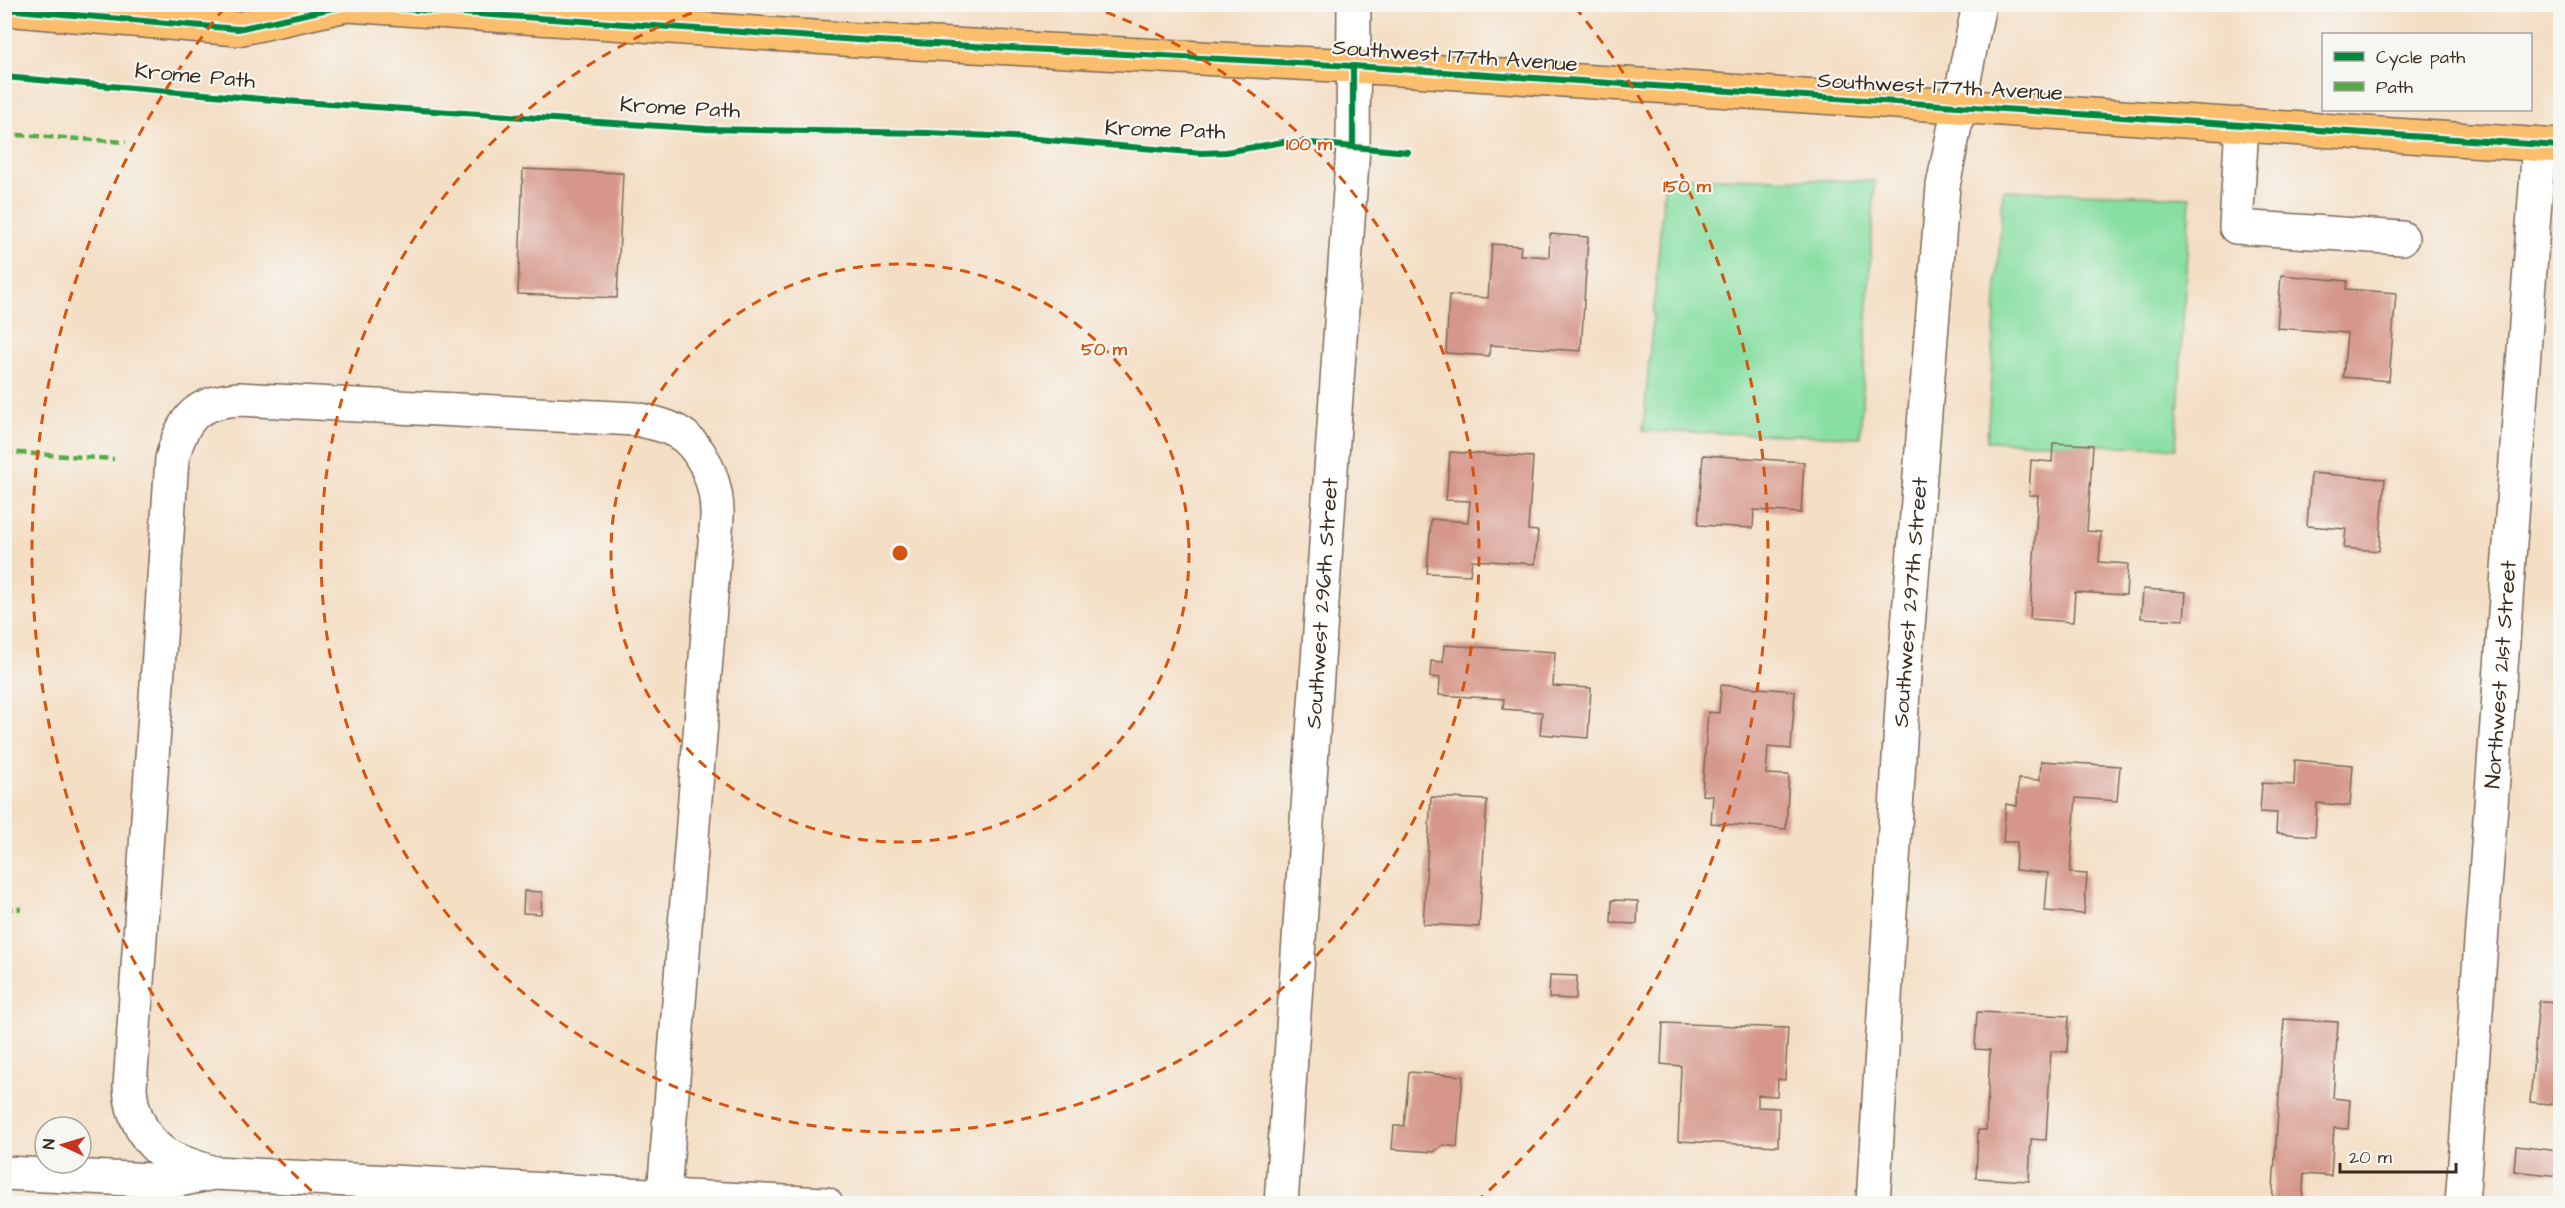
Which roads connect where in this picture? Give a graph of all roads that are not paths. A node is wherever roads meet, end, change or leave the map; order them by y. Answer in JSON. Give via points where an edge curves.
{"nodes":[{"id":1,"x":1354,"y":4,"type":"edge"},
{"id":2,"x":1979,"y":4,"type":"edge"},
{"id":3,"x":346,"y":5,"type":"edge"},
{"id":4,"x":4,"y":9,"type":"edge"},
{"id":5,"x":1353,"y":66,"type":"junction"},
{"id":6,"x":1960,"y":105,"type":"junction"},
{"id":7,"x":2242,"y":124,"type":"junction"},
{"id":8,"x":2550,"y":145,"type":"edge"},
{"id":9,"x":2402,"y":238,"type":"dead end"},
{"id":10,"x":4,"y":1173,"type":"edge"},
{"id":11,"x":213,"y":1173,"type":"junction"},
{"id":12,"x":664,"y":1194,"type":"junction"},
{"id":13,"x":826,"y":1203,"type":"edge"},
{"id":14,"x":1281,"y":1203,"type":"edge"},
{"id":15,"x":1873,"y":1203,"type":"edge"},
{"id":16,"x":2462,"y":1203,"type":"edge"}],
"edges":[{"from":1,"to":5,"type":"street","name":"Southwest 296th Street"},
{"from":2,"to":6,"type":"street","name":"Southwest 297th Street"},
{"from":3,"to":4,"type":"highway","name":"Southwest 177th Avenue","via":[[238,29]]},
{"from":3,"to":5,"type":"highway","name":"Southwest 177th Avenue","via":[[858,40]]},
{"from":5,"to":6,"type":"highway","name":"Southwest 177th Avenue"},
{"from":5,"to":14,"type":"street","name":"Southwest 296th Street","via":[[1351,171]]},
{"from":6,"to":7,"type":"highway","name":"Southwest 177th Avenue"},
{"from":6,"to":15,"type":"street","name":"Southwest 297th Street","via":[[1943,186],[1905,666]]},
{"from":7,"to":8,"type":"highway","name":"Southwest 177th Avenue"},
{"from":7,"to":9,"type":"street","via":[[2236,227]]},
{"from":8,"to":16,"type":"street","name":"Northwest 21st Street"},
{"from":10,"to":11,"type":"street","via":[[173,1181]]},
{"from":11,"to":12,"type":"street"},
{"from":11,"to":12,"type":"street","via":[[170,1157],[149,1138],[130,1104],[130,1087],[172,459],[184,424],[196,411],[208,403],[239,399],[636,419],[668,428],[697,451],[717,501],[717,518]]},
{"from":12,"to":13,"type":"street"}]}
